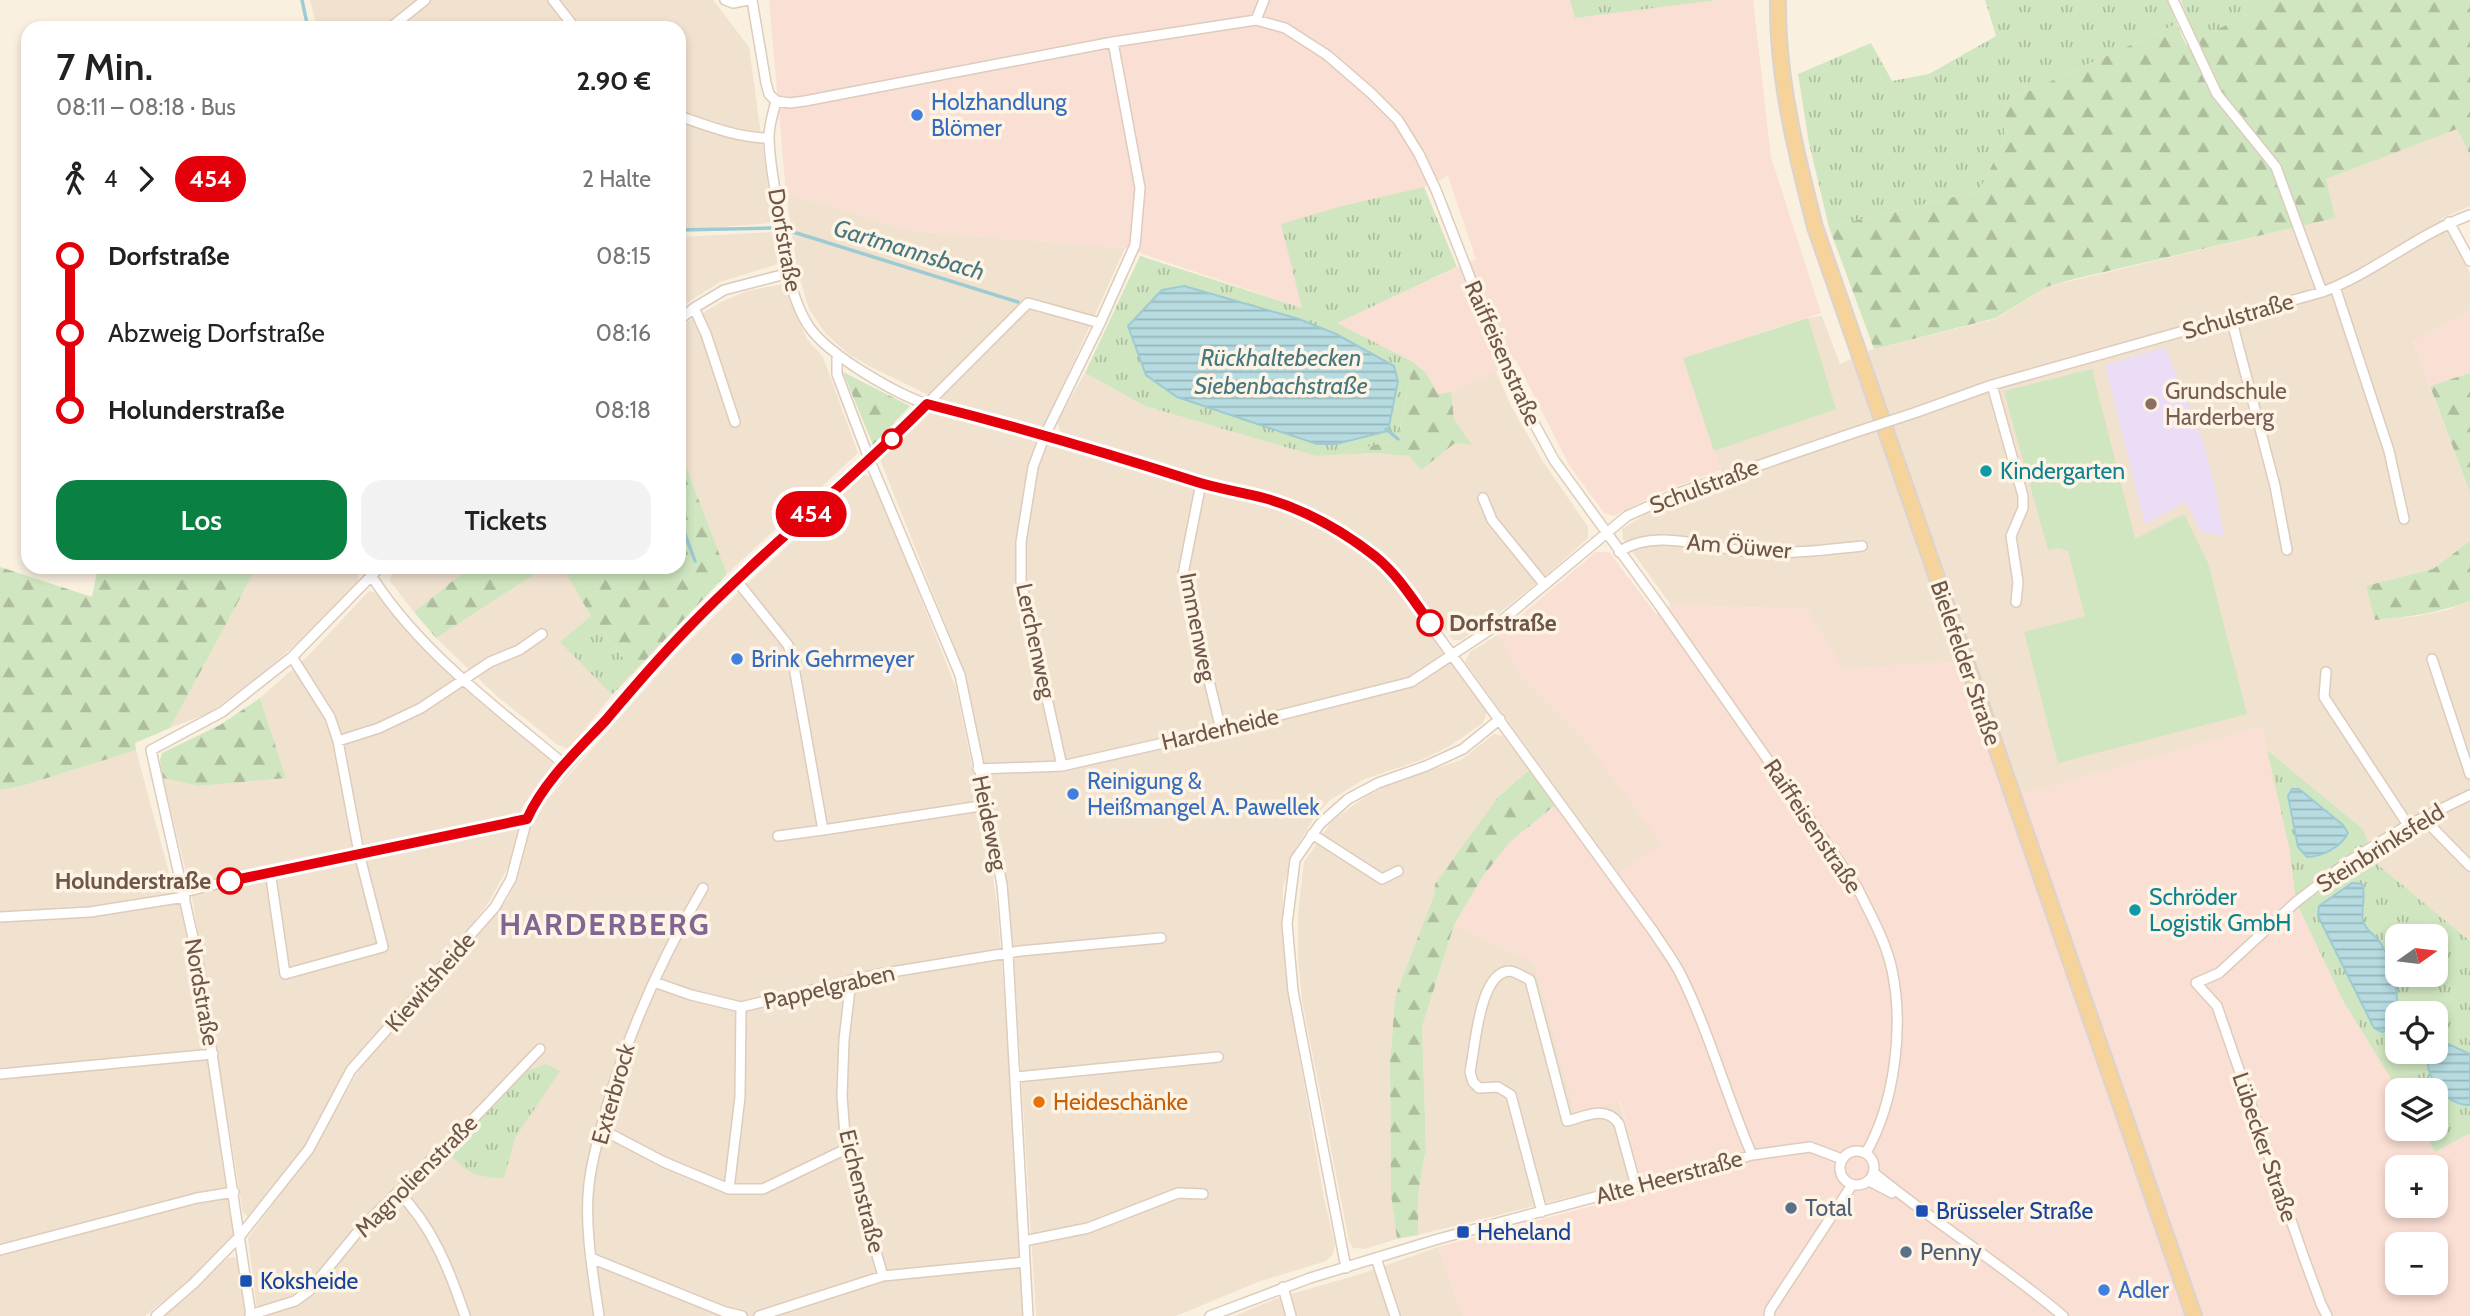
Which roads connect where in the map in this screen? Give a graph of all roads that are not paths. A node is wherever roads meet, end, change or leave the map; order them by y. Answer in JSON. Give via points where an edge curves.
{"nodes":[{"id":1,"x":425,"y":0,"type":"edge"},
{"id":2,"x":553,"y":0,"type":"edge"},
{"id":3,"x":726,"y":0,"type":"edge"},
{"id":4,"x":750,"y":0,"type":"edge"},
{"id":5,"x":1264,"y":0,"type":"edge"},
{"id":6,"x":1778,"y":0,"type":"edge"},
{"id":7,"x":2173,"y":0,"type":"edge"},
{"id":8,"x":1256,"y":20,"type":"junction"},
{"id":9,"x":399,"y":21,"type":"edge"},
{"id":10,"x":570,"y":21,"type":"edge"},
{"id":11,"x":1113,"y":42,"type":"junction"},
{"id":12,"x":776,"y":101,"type":"junction"},
{"id":13,"x":686,"y":118,"type":"edge"},
{"id":14,"x":769,"y":138,"type":"junction"},
{"id":15,"x":2470,"y":215,"type":"edge"},
{"id":16,"x":2449,"y":222,"type":"junction"},
{"id":17,"x":2470,"y":261,"type":"edge"},
{"id":18,"x":789,"y":273,"type":"junction"},
{"id":19,"x":2335,"y":288,"type":"junction"},
{"id":20,"x":2322,"y":292,"type":"junction"},
{"id":21,"x":694,"y":308,"type":"junction"},
{"id":22,"x":686,"y":314,"type":"edge"},
{"id":23,"x":2231,"y":318,"type":"junction"},
{"id":24,"x":1100,"y":323,"type":"junction"},
{"id":25,"x":837,"y":355,"type":"junction"},
{"id":26,"x":1992,"y":385,"type":"junction"},
{"id":27,"x":927,"y":404,"type":"junction"},
{"id":28,"x":735,"y":422,"type":"dead end"},
{"id":29,"x":1045,"y":435,"type":"junction"},
{"id":30,"x":870,"y":461,"type":"junction"},
{"id":31,"x":1201,"y":483,"type":"junction"},
{"id":32,"x":1483,"y":498,"type":"dead end"},
{"id":33,"x":2404,"y":519,"type":"dead end"},
{"id":34,"x":1606,"y":533,"type":"junction"},
{"id":35,"x":1862,"y":546,"type":"dead end"},
{"id":36,"x":2287,"y":550,"type":"dead end"},
{"id":37,"x":1619,"y":552,"type":"junction"},
{"id":38,"x":365,"y":574,"type":"edge"},
{"id":39,"x":370,"y":574,"type":"edge"},
{"id":40,"x":737,"y":581,"type":"junction"},
{"id":41,"x":1545,"y":584,"type":"junction"},
{"id":42,"x":2016,"y":601,"type":"dead end"},
{"id":43,"x":542,"y":634,"type":"dead end"},
{"id":44,"x":1453,"y":655,"type":"junction"},
{"id":45,"x":292,"y":657,"type":"junction"},
{"id":46,"x":2432,"y":659,"type":"dead end"},
{"id":47,"x":2326,"y":672,"type":"dead end"},
{"id":48,"x":462,"y":679,"type":"junction"},
{"id":49,"x":1500,"y":719,"type":"junction"},
{"id":50,"x":1221,"y":730,"type":"junction"},
{"id":51,"x":338,"y":741,"type":"junction"},
{"id":52,"x":565,"y":765,"type":"junction"},
{"id":53,"x":1062,"y":766,"type":"junction"},
{"id":54,"x":978,"y":769,"type":"junction"},
{"id":55,"x":2470,"y":774,"type":"edge"},
{"id":56,"x":2470,"y":795,"type":"edge"},
{"id":57,"x":987,"y":805,"type":"junction"},
{"id":58,"x":2423,"y":818,"type":"junction"},
{"id":59,"x":527,"y":819,"type":"junction"},
{"id":60,"x":2408,"y":825,"type":"junction"},
{"id":61,"x":823,"y":830,"type":"junction"},
{"id":62,"x":1312,"y":834,"type":"junction"},
{"id":63,"x":778,"y":836,"type":"dead end"},
{"id":64,"x":359,"y":853,"type":"junction"},
{"id":65,"x":2470,"y":866,"type":"edge"},
{"id":66,"x":271,"y":871,"type":"junction"},
{"id":67,"x":1398,"y":871,"type":"dead end"},
{"id":68,"x":703,"y":888,"type":"dead end"},
{"id":69,"x":185,"y":894,"type":"junction"},
{"id":70,"x":0,"y":918,"type":"edge"},
{"id":71,"x":1161,"y":938,"type":"dead end"},
{"id":72,"x":1008,"y":954,"type":"junction"},
{"id":73,"x":852,"y":980,"type":"junction"},
{"id":74,"x":654,"y":982,"type":"junction"},
{"id":75,"x":2196,"y":983,"type":"joint"},
{"id":76,"x":741,"y":1007,"type":"junction"},
{"id":77,"x":540,"y":1049,"type":"dead end"},
{"id":78,"x":213,"y":1054,"type":"junction"},
{"id":79,"x":1218,"y":1057,"type":"dead end"},
{"id":80,"x":0,"y":1074,"type":"edge"},
{"id":81,"x":1016,"y":1077,"type":"junction"},
{"id":82,"x":601,"y":1129,"type":"junction"},
{"id":83,"x":846,"y":1149,"type":"junction"},
{"id":84,"x":1866,"y":1153,"type":"junction"},
{"id":85,"x":1752,"y":1155,"type":"junction"},
{"id":86,"x":1842,"y":1159,"type":"junction"},
{"id":87,"x":1871,"y":1177,"type":"junction"},
{"id":88,"x":1852,"y":1185,"type":"junction"},
{"id":89,"x":1636,"y":1186,"type":"junction"},
{"id":90,"x":729,"y":1189,"type":"junction"},
{"id":91,"x":234,"y":1192,"type":"junction"},
{"id":92,"x":398,"y":1192,"type":"junction"},
{"id":93,"x":1203,"y":1194,"type":"dead end"},
{"id":94,"x":1542,"y":1212,"type":"junction"},
{"id":95,"x":240,"y":1236,"type":"junction"},
{"id":96,"x":1024,"y":1241,"type":"junction"},
{"id":97,"x":0,"y":1250,"type":"edge"},
{"id":98,"x":590,"y":1258,"type":"junction"},
{"id":99,"x":1376,"y":1258,"type":"junction"},
{"id":100,"x":1025,"y":1262,"type":"junction"},
{"id":101,"x":1346,"y":1268,"type":"junction"},
{"id":102,"x":883,"y":1276,"type":"junction"},
{"id":103,"x":1283,"y":1287,"type":"junction"},
{"id":104,"x":251,"y":1315,"type":"edge"},
{"id":105,"x":463,"y":1315,"type":"edge"},
{"id":106,"x":156,"y":1316,"type":"edge"},
{"id":107,"x":599,"y":1316,"type":"edge"},
{"id":108,"x":742,"y":1316,"type":"edge"},
{"id":109,"x":759,"y":1316,"type":"edge"},
{"id":110,"x":1028,"y":1316,"type":"edge"},
{"id":111,"x":1210,"y":1316,"type":"edge"},
{"id":112,"x":1291,"y":1316,"type":"edge"},
{"id":113,"x":1395,"y":1316,"type":"edge"},
{"id":114,"x":1769,"y":1316,"type":"edge"},
{"id":115,"x":2063,"y":1316,"type":"edge"},
{"id":116,"x":2194,"y":1316,"type":"edge"},
{"id":117,"x":2327,"y":1316,"type":"edge"}],
"edges":[{"from":1,"to":9,"type":"street"},
{"from":2,"to":10,"type":"street"},
{"from":3,"to":4,"type":"street"},
{"from":4,"to":12,"type":"street","via":[[766,83]]},
{"from":5,"to":8,"type":"street"},
{"from":6,"to":116,"type":"main road","name":"Bielefelder Straße","via":[[1788,112],[1815,227]]},
{"from":7,"to":20,"type":"street","via":[[2217,94],[2276,167]]},
{"from":8,"to":11,"type":"street","name":"Raiffeisenstraße"},
{"from":8,"to":34,"type":"street","name":"Raiffeisenstraße","via":[[1285,28],[1327,55],[1398,120],[1436,190],[1516,392],[1554,460]]},
{"from":11,"to":12,"type":"street","name":"Raiffeisenstraße","via":[[804,101]]},
{"from":11,"to":24,"type":"street","name":"Lerchenweg","via":[[1140,188],[1135,245]]},
{"from":12,"to":14,"type":"street","name":"Dorfstraße"},
{"from":13,"to":14,"type":"street","via":[[725,132]]},
{"from":14,"to":18,"type":"street","name":"Dorfstraße"},
{"from":15,"to":16,"type":"street","name":"Schulstraße"},
{"from":16,"to":17,"type":"street"},
{"from":16,"to":19,"type":"street","name":"Schulstraße"},
{"from":18,"to":21,"type":"street","via":[[724,290]]},
{"from":18,"to":25,"type":"street","name":"Dorfstraße","via":[[805,320]]},
{"from":19,"to":20,"type":"street","name":"Schulstraße"},
{"from":19,"to":33,"type":"street","via":[[2389,451]]},
{"from":20,"to":23,"type":"street","name":"Schulstraße"},
{"from":21,"to":22,"type":"street"},
{"from":21,"to":28,"type":"street"},
{"from":23,"to":26,"type":"street","name":"Schulstraße"},
{"from":23,"to":36,"type":"street","via":[[2276,485]]},
{"from":24,"to":27,"type":"street","name":"Kiewitsheide","via":[[1028,303]]},
{"from":24,"to":29,"type":"street","name":"Lerchenweg"},
{"from":25,"to":27,"type":"street","name":"Dorfstraße"},
{"from":25,"to":30,"type":"street","name":"Heideweg","via":[[838,374]]},
{"from":26,"to":34,"type":"street","name":"Schulstraße","bridge":true,"via":[[1676,494],[1627,516]]},
{"from":26,"to":42,"type":"street","via":[[2023,496],[2011,536]]},
{"from":27,"to":29,"type":"street","name":"Dorfstraße"},
{"from":27,"to":30,"type":"street","name":"Kiewitsheide"},
{"from":29,"to":31,"type":"street","name":"Dorfstraße"},
{"from":29,"to":53,"type":"street","name":"Lerchenweg","via":[[1033,467],[1021,581]]},
{"from":30,"to":40,"type":"street","name":"Kiewitsheide"},
{"from":30,"to":54,"type":"street","name":"Heideweg","via":[[960,675]]},
{"from":31,"to":44,"type":"street","name":"Dorfstraße","via":[[1266,498],[1327,525],[1377,558]]},
{"from":31,"to":50,"type":"street","name":"Immenweg","via":[[1183,574]]},
{"from":32,"to":41,"type":"street","via":[[1492,520]]},
{"from":34,"to":37,"type":"street","name":"Raiffeisenstraße"},
{"from":34,"to":41,"type":"street","name":"Schulstraße"},
{"from":35,"to":37,"type":"street","name":"Am Öüwer","via":[[1756,552],[1661,539],[1631,544]]},
{"from":37,"to":84,"type":"street","name":"Raiffeisenstraße","via":[[1857,887],[1882,936],[1898,1007],[1897,1044],[1876,1136]]},
{"from":38,"to":45,"type":"street"},
{"from":39,"to":48,"type":"street","via":[[413,629]]},
{"from":40,"to":52,"type":"street","name":"Kiewitsheide","via":[[687,629]]},
{"from":40,"to":61,"type":"street","via":[[792,656]]},
{"from":41,"to":44,"type":"street","name":"Schulstraße"},
{"from":43,"to":48,"type":"street"},
{"from":44,"to":49,"type":"street","name":"Dorfstraße"},
{"from":44,"to":50,"type":"street","name":"Harderheide","via":[[1411,682]]},
{"from":45,"to":51,"type":"street","via":[[330,717]]},
{"from":45,"to":69,"type":"street","name":"Nordstraße","via":[[222,712],[151,750]]},
{"from":46,"to":55,"type":"street"},
{"from":47,"to":60,"type":"street","via":[[2324,697]]},
{"from":48,"to":51,"type":"street","via":[[421,708]]},
{"from":48,"to":52,"type":"street"},
{"from":49,"to":62,"type":"street","via":[[1463,749],[1348,799]]},
{"from":49,"to":85,"type":"street","name":"Dorfstraße","via":[[1678,970]]},
{"from":50,"to":53,"type":"street","name":"Harderheide"},
{"from":51,"to":64,"type":"street"},
{"from":52,"to":59,"type":"street","name":"Kiewitsheide"},
{"from":53,"to":54,"type":"street","name":"Harderheide"},
{"from":54,"to":57,"type":"street","name":"Heideweg"},
{"from":56,"to":58,"type":"street","name":"Steinbrinksfeld"},
{"from":57,"to":61,"type":"street"},
{"from":57,"to":72,"type":"street","name":"Heideweg","via":[[1002,885]]},
{"from":58,"to":60,"type":"street","name":"Steinbrinksfeld"},
{"from":58,"to":65,"type":"street"},
{"from":59,"to":64,"type":"street"},
{"from":59,"to":95,"type":"street","name":"Kiewitsheide","via":[[511,879],[495,907],[351,1070],[309,1149]]},
{"from":60,"to":75,"type":"street","name":"Steinbrinksfeld","via":[[2349,861],[2296,902],[2219,974]]},
{"from":61,"to":63,"type":"street"},
{"from":62,"to":67,"type":"street","via":[[1382,879]]},
{"from":62,"to":101,"type":"street","via":[[1296,860],[1287,924],[1293,991]]},
{"from":64,"to":66,"type":"street"},
{"from":64,"to":66,"type":"street","via":[[383,947],[285,974]]},
{"from":66,"to":69,"type":"street"},
{"from":68,"to":74,"type":"street","name":"Exterbrock"},
{"from":69,"to":70,"type":"street","via":[[90,912]]},
{"from":69,"to":78,"type":"street","name":"Nordstraße"},
{"from":71,"to":72,"type":"street","name":"Pappelgraben"},
{"from":72,"to":73,"type":"street","name":"Pappelgraben"},
{"from":72,"to":81,"type":"street","name":"Heideweg"},
{"from":73,"to":76,"type":"street","name":"Pappelgraben"},
{"from":73,"to":83,"type":"street","name":"Eichenstraße","via":[[842,1096]]},
{"from":74,"to":76,"type":"street","name":"Pappelgraben"},
{"from":74,"to":82,"type":"street","name":"Exterbrock","via":[[634,1023]]},
{"from":75,"to":117,"type":"street","name":"Lübecker Straße","via":[[2217,1006]]},
{"from":76,"to":90,"type":"street","via":[[740,1097]]},
{"from":77,"to":92,"type":"street","name":"Magnolienstraße"},
{"from":78,"to":80,"type":"street"},
{"from":78,"to":91,"type":"street","name":"Nordstraße"},
{"from":79,"to":81,"type":"street"},
{"from":81,"to":96,"type":"street","name":"Heideweg"},
{"from":82,"to":90,"type":"street"},
{"from":82,"to":98,"type":"street","name":"Exterbrock","via":[[589,1185]]},
{"from":83,"to":90,"type":"street","via":[[763,1189]]},
{"from":83,"to":102,"type":"street","name":"Eichenstraße"},
{"from":84,"to":86,"type":"street","via":[[1856,1150]]},
{"from":84,"to":87,"type":"street","via":[[1873,1161]]},
{"from":85,"to":86,"type":"street","name":"Alte Heerstraße","via":[[1810,1147]]},
{"from":85,"to":89,"type":"street","name":"Alte Heerstraße"},
{"from":86,"to":88,"type":"street","via":[[1841,1174]]},
{"from":87,"to":88,"type":"street","via":[[1864,1184]]},
{"from":87,"to":115,"type":"street"},
{"from":88,"to":114,"type":"street"},
{"from":89,"to":94,"type":"street","name":"Alte Heerstraße"},
{"from":89,"to":94,"type":"street","via":[[1613,1115],[1602,1111],[1567,1121],[1530,979],[1511,971],[1499,974],[1485,992],[1470,1072],[1479,1088],[1498,1087],[1511,1095]]},
{"from":91,"to":95,"type":"street","name":"Nordstraße"},
{"from":91,"to":97,"type":"street"},
{"from":92,"to":104,"type":"street","name":"Magnolienstraße","via":[[360,1229],[310,1290],[295,1301]]},
{"from":92,"to":105,"type":"street","via":[[428,1229]]},
{"from":93,"to":96,"type":"street","via":[[1178,1193],[1088,1228]]},
{"from":94,"to":99,"type":"street","name":"Alte Heerstraße"},
{"from":95,"to":104,"type":"street"},
{"from":95,"to":106,"type":"street","name":"Kiewitsheide"},
{"from":96,"to":100,"type":"street","name":"Heideweg"},
{"from":98,"to":107,"type":"street","name":"Exterbrock"},
{"from":98,"to":108,"type":"street"},
{"from":99,"to":101,"type":"street","name":"Alte Heerstraße"},
{"from":99,"to":113,"type":"street"},
{"from":100,"to":102,"type":"street"},
{"from":100,"to":110,"type":"street","name":"Heideweg"},
{"from":101,"to":103,"type":"street","name":"Alte Heerstraße"},
{"from":102,"to":109,"type":"street"},
{"from":103,"to":111,"type":"street","name":"Alte Heerstraße"},
{"from":103,"to":112,"type":"street"}]}
